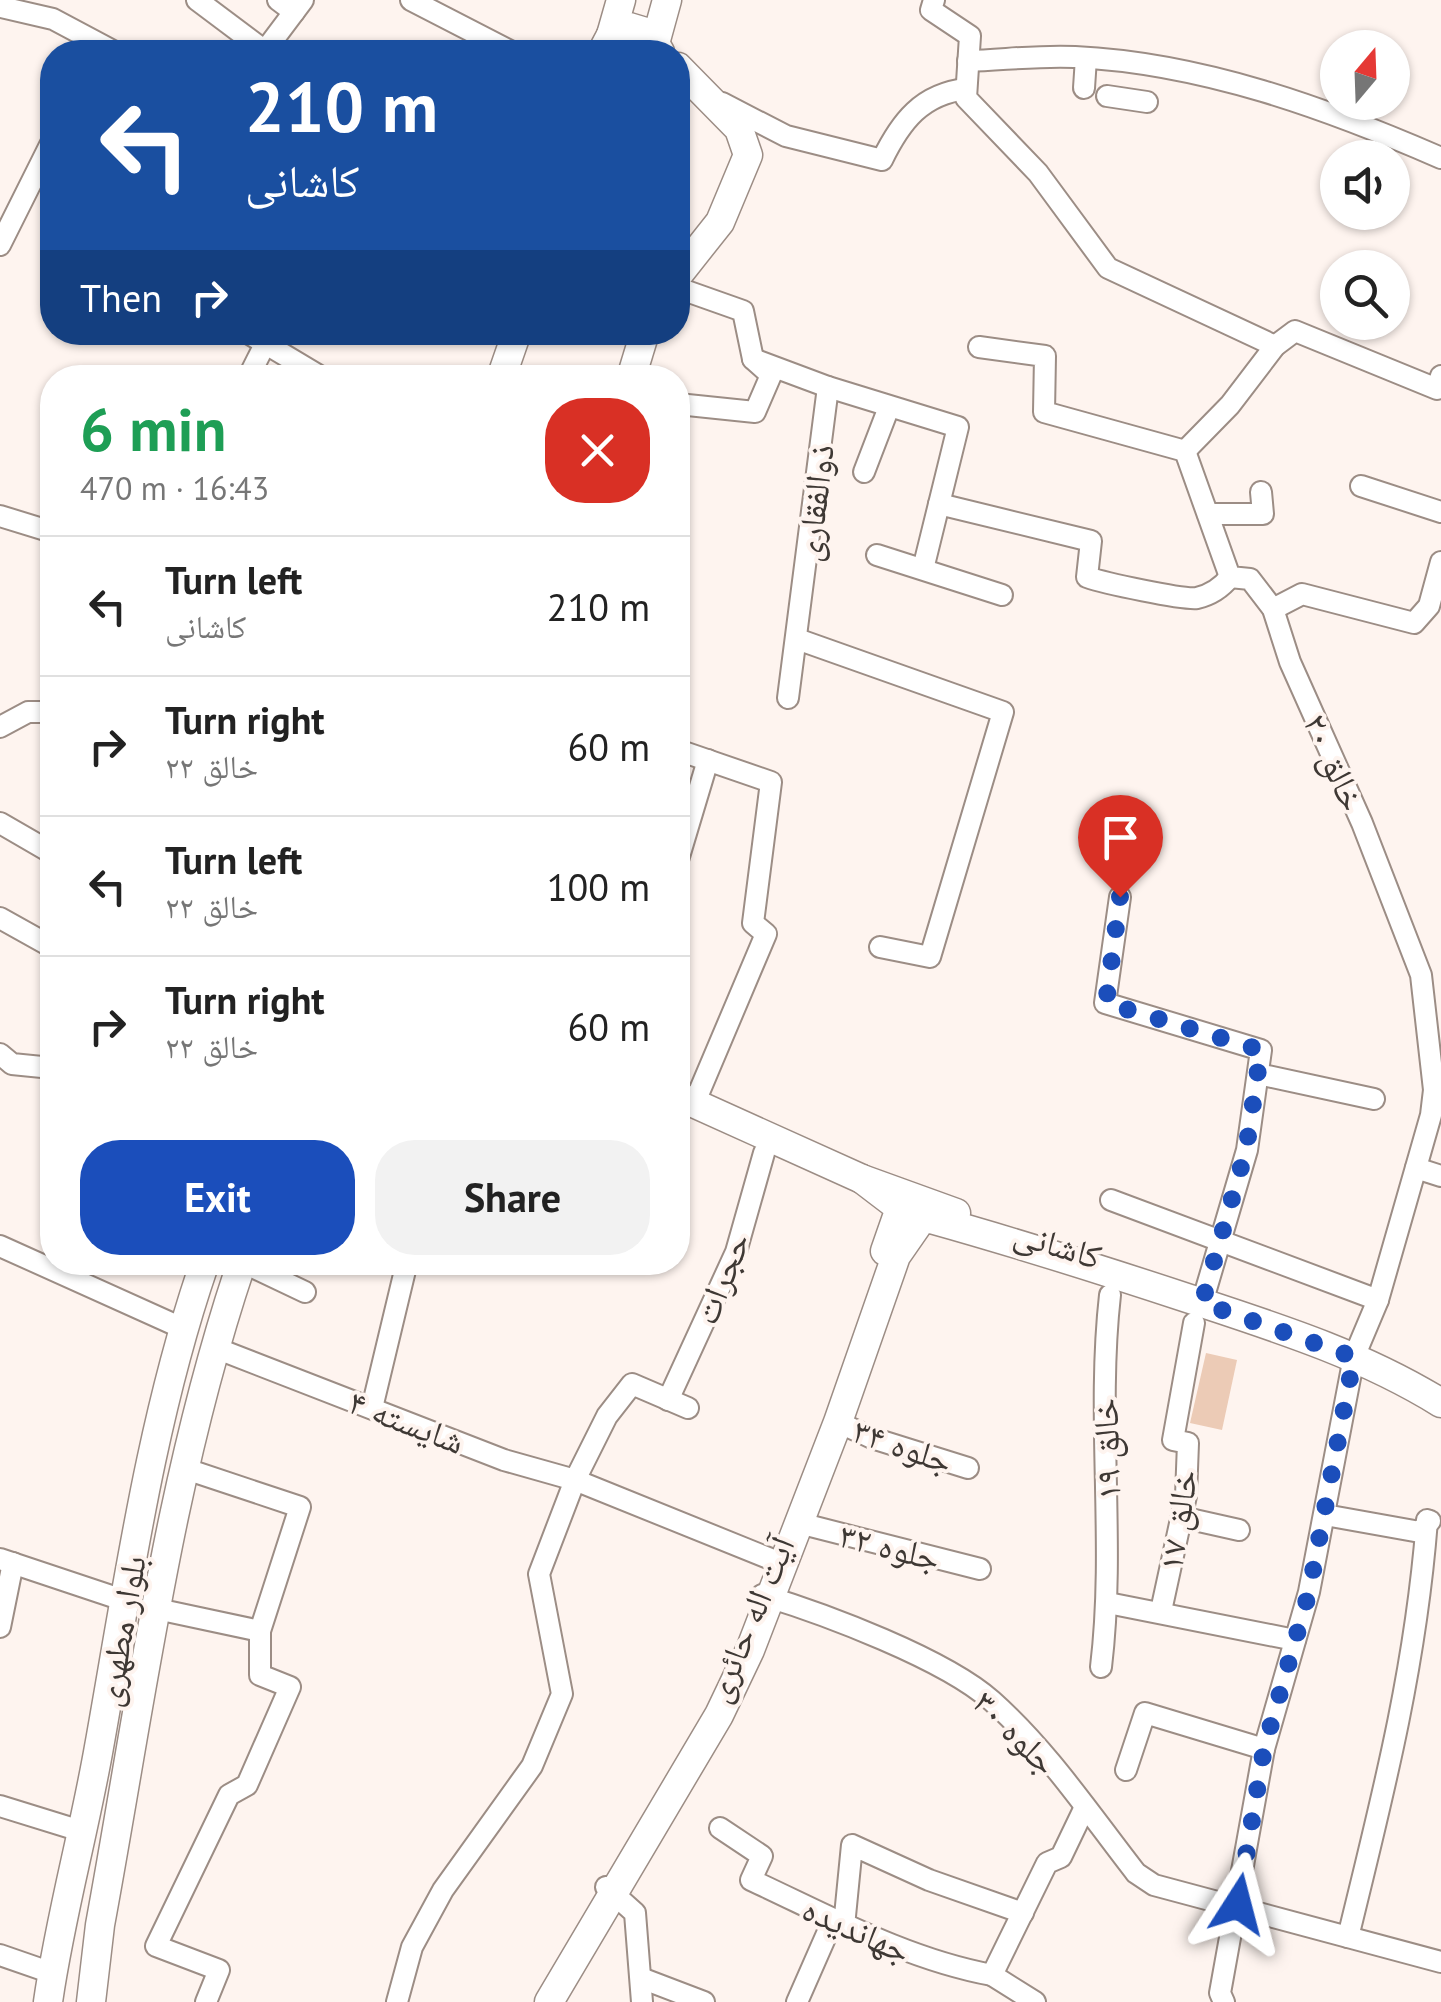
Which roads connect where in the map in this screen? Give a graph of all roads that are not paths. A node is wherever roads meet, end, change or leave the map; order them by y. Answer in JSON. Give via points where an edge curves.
{"nodes":[{"id":1,"x":197,"y":0,"type":"edge"},
{"id":2,"x":410,"y":0,"type":"edge"},
{"id":3,"x":458,"y":0,"type":"edge"},
{"id":4,"x":621,"y":0,"type":"edge"},
{"id":5,"x":667,"y":0,"type":"edge"},
{"id":6,"x":934,"y":0,"type":"edge"},
{"id":7,"x":292,"y":4,"type":"edge"},
{"id":8,"x":1,"y":5,"type":"edge"},
{"id":9,"x":450,"y":20,"type":"junction"},
{"id":10,"x":98,"y":40,"type":"edge"},
{"id":11,"x":249,"y":40,"type":"edge"},
{"id":12,"x":271,"y":40,"type":"edge"},
{"id":13,"x":489,"y":40,"type":"edge"},
{"id":14,"x":607,"y":40,"type":"edge"},
{"id":15,"x":611,"y":40,"type":"edge"},
{"id":16,"x":652,"y":40,"type":"edge"},
{"id":17,"x":664,"y":40,"type":"edge"},
{"id":18,"x":1086,"y":58,"type":"junction"},
{"id":19,"x":968,"y":61,"type":"junction"},
{"id":20,"x":1125,"y":63,"type":"junction"},
{"id":21,"x":690,"y":77,"type":"edge"},
{"id":22,"x":1084,"y":88,"type":"dead end"},
{"id":23,"x":966,"y":89,"type":"junction"},
{"id":24,"x":712,"y":98,"type":"junction"},
{"id":25,"x":1147,"y":102,"type":"dead end"},
{"id":26,"x":1441,"y":158,"type":"edge"},
{"id":27,"x":40,"y":166,"type":"edge"},
{"id":28,"x":0,"y":245,"type":"edge"},
{"id":29,"x":690,"y":260,"type":"edge"},
{"id":30,"x":690,"y":292,"type":"edge"},
{"id":31,"x":268,"y":345,"type":"edge"},
{"id":32,"x":980,"y":346,"type":"dead end"},
{"id":33,"x":1275,"y":346,"type":"junction"},
{"id":34,"x":753,"y":359,"type":"junction"},
{"id":35,"x":301,"y":365,"type":"edge"},
{"id":36,"x":1440,"y":385,"type":"edge"},
{"id":37,"x":828,"y":387,"type":"junction"},
{"id":38,"x":690,"y":405,"type":"edge"},
{"id":39,"x":888,"y":408,"type":"junction"},
{"id":40,"x":1185,"y":451,"type":"junction"},
{"id":41,"x":864,"y":472,"type":"dead end"},
{"id":42,"x":1362,"y":486,"type":"dead end"},
{"id":43,"x":1261,"y":492,"type":"dead end"},
{"id":44,"x":940,"y":504,"type":"junction"},
{"id":45,"x":1441,"y":512,"type":"edge"},
{"id":46,"x":1208,"y":514,"type":"junction"},
{"id":47,"x":0,"y":516,"type":"edge"},
{"id":48,"x":40,"y":528,"type":"edge"},
{"id":49,"x":877,"y":555,"type":"dead end"},
{"id":50,"x":1441,"y":562,"type":"edge"},
{"id":51,"x":923,"y":569,"type":"junction"},
{"id":52,"x":1230,"y":577,"type":"junction"},
{"id":53,"x":1002,"y":595,"type":"dead end"},
{"id":54,"x":1272,"y":609,"type":"junction"},
{"id":55,"x":1435,"y":609,"type":"edge"},
{"id":56,"x":797,"y":638,"type":"junction"},
{"id":57,"x":788,"y":698,"type":"dead end"},
{"id":58,"x":40,"y":712,"type":"edge"},
{"id":59,"x":0,"y":727,"type":"edge"},
{"id":60,"x":690,"y":754,"type":"edge"},
{"id":61,"x":708,"y":760,"type":"junction"},
{"id":62,"x":690,"y":820,"type":"edge"},
{"id":63,"x":0,"y":823,"type":"edge"},
{"id":64,"x":40,"y":846,"type":"edge"},
{"id":65,"x":1120,"y":897,"type":"dead end"},
{"id":66,"x":0,"y":918,"type":"edge"},
{"id":67,"x":40,"y":940,"type":"edge"},
{"id":68,"x":880,"y":947,"type":"dead end"},
{"id":69,"x":0,"y":1054,"type":"edge"},
{"id":70,"x":40,"y":1067,"type":"edge"},
{"id":71,"x":1258,"y":1074,"type":"junction"},
{"id":72,"x":690,"y":1091,"type":"edge"},
{"id":73,"x":1374,"y":1099,"type":"dead end"},
{"id":74,"x":690,"y":1108,"type":"edge"},
{"id":75,"x":690,"y":1109,"type":"edge"},
{"id":76,"x":764,"y":1153,"type":"junction"},
{"id":77,"x":1416,"y":1168,"type":"junction"},
{"id":78,"x":1441,"y":1176,"type":"edge"},
{"id":79,"x":862,"y":1179,"type":"junction"},
{"id":80,"x":1111,"y":1200,"type":"dead end"},
{"id":81,"x":900,"y":1208,"type":"junction"},
{"id":82,"x":960,"y":1214,"type":"junction"},
{"id":83,"x":931,"y":1218,"type":"junction"},
{"id":84,"x":1222,"y":1239,"type":"junction"},
{"id":85,"x":0,"y":1246,"type":"edge"},
{"id":86,"x":40,"y":1264,"type":"edge"},
{"id":87,"x":64,"y":1275,"type":"edge"},
{"id":88,"x":200,"y":1275,"type":"edge"},
{"id":89,"x":238,"y":1275,"type":"edge"},
{"id":90,"x":269,"y":1275,"type":"edge"},
{"id":91,"x":404,"y":1275,"type":"edge"},
{"id":92,"x":305,"y":1292,"type":"dead end"},
{"id":93,"x":1110,"y":1295,"type":"dead end"},
{"id":94,"x":1378,"y":1300,"type":"junction"},
{"id":95,"x":1201,"y":1305,"type":"junction"},
{"id":96,"x":182,"y":1328,"type":"junction"},
{"id":97,"x":214,"y":1347,"type":"junction"},
{"id":98,"x":1358,"y":1351,"type":"junction"},
{"id":99,"x":1441,"y":1387,"type":"edge"},
{"id":100,"x":1441,"y":1403,"type":"edge"},
{"id":101,"x":372,"y":1408,"type":"junction"},
{"id":102,"x":838,"y":1422,"type":"junction"},
{"id":103,"x":183,"y":1468,"type":"junction"},
{"id":104,"x":968,"y":1468,"type":"dead end"},
{"id":105,"x":575,"y":1480,"type":"junction"},
{"id":106,"x":1325,"y":1515,"type":"junction"},
{"id":107,"x":1181,"y":1517,"type":"junction"},
{"id":108,"x":1434,"y":1522,"type":"edge"},
{"id":109,"x":799,"y":1523,"type":"junction"},
{"id":110,"x":1239,"y":1530,"type":"dead end"},
{"id":111,"x":6,"y":1561,"type":"edge"},
{"id":112,"x":779,"y":1562,"type":"junction"},
{"id":113,"x":980,"y":1569,"type":"dead end"},
{"id":114,"x":1431,"y":1594,"type":"edge"},
{"id":115,"x":766,"y":1596,"type":"junction"},
{"id":116,"x":123,"y":1600,"type":"junction"},
{"id":117,"x":1108,"y":1607,"type":"junction"},
{"id":118,"x":157,"y":1609,"type":"junction"},
{"id":119,"x":1161,"y":1611,"type":"junction"},
{"id":120,"x":0,"y":1627,"type":"edge"},
{"id":121,"x":260,"y":1632,"type":"junction"},
{"id":122,"x":1295,"y":1640,"type":"junction"},
{"id":123,"x":1101,"y":1667,"type":"dead end"},
{"id":124,"x":100,"y":1740,"type":"junction"},
{"id":125,"x":133,"y":1746,"type":"junction"},
{"id":126,"x":1264,"y":1749,"type":"junction"},
{"id":127,"x":1126,"y":1770,"type":"dead end"},
{"id":128,"x":0,"y":1806,"type":"edge"},
{"id":129,"x":1085,"y":1807,"type":"junction"},
{"id":130,"x":720,"y":1828,"type":"dead end"},
{"id":131,"x":84,"y":1832,"type":"junction"},
{"id":132,"x":610,"y":1888,"type":"junction"},
{"id":133,"x":1238,"y":1904,"type":"junction"},
{"id":134,"x":1023,"y":1913,"type":"junction"},
{"id":135,"x":838,"y":1923,"type":"junction"},
{"id":136,"x":1348,"y":1936,"type":"junction"},
{"id":137,"x":0,"y":1956,"type":"edge"},
{"id":138,"x":1441,"y":1962,"type":"edge"},
{"id":139,"x":52,"y":1973,"type":"junction"},
{"id":140,"x":992,"y":1975,"type":"junction"},
{"id":141,"x":641,"y":1978,"type":"junction"},
{"id":142,"x":48,"y":2002,"type":"edge"},
{"id":143,"x":91,"y":2002,"type":"edge"},
{"id":144,"x":206,"y":2002,"type":"edge"},
{"id":145,"x":397,"y":2002,"type":"edge"},
{"id":146,"x":538,"y":2002,"type":"edge"},
{"id":147,"x":549,"y":2002,"type":"edge"},
{"id":148,"x":642,"y":2002,"type":"edge"},
{"id":149,"x":704,"y":2002,"type":"edge"},
{"id":150,"x":797,"y":2002,"type":"edge"},
{"id":151,"x":1035,"y":2002,"type":"edge"},
{"id":152,"x":1224,"y":2002,"type":"edge"}],
"edges":[{"from":1,"to":11,"type":"street"},
{"from":2,"to":9,"type":"street"},
{"from":3,"to":9,"type":"street"},
{"from":4,"to":14,"type":"street"},
{"from":5,"to":17,"type":"street"},
{"from":6,"to":19,"type":"street","via":[[931,10],[970,36]]},
{"from":7,"to":12,"type":"street"},
{"from":8,"to":10,"type":"street"},
{"from":9,"to":13,"type":"street"},
{"from":15,"to":16,"type":"street","via":[[629,27]]},
{"from":18,"to":19,"type":"street"},
{"from":18,"to":20,"type":"street"},
{"from":18,"to":22,"type":"street"},
{"from":19,"to":23,"type":"street"},
{"from":20,"to":25,"type":"street","via":[[1114,97]]},
{"from":20,"to":26,"type":"street","via":[[1280,96]]},
{"from":21,"to":24,"type":"street"},
{"from":23,"to":24,"type":"street","via":[[938,92],[922,103],[882,160],[786,136]]},
{"from":23,"to":33,"type":"street","via":[[966,98],[1038,172],[1108,268]]},
{"from":24,"to":29,"type":"street","via":[[739,129],[748,156],[720,222]]},
{"from":27,"to":28,"type":"street"},
{"from":30,"to":34,"type":"street","via":[[743,311]]},
{"from":31,"to":35,"type":"street"},
{"from":32,"to":40,"type":"street","via":[[1045,356],[1044,412]]},
{"from":33,"to":36,"type":"street","via":[[1295,330]]},
{"from":33,"to":40,"type":"street"},
{"from":34,"to":37,"type":"street"},
{"from":34,"to":38,"type":"street","via":[[771,375],[755,412]]},
{"from":37,"to":39,"type":"street"},
{"from":37,"to":56,"type":"street","name":"ذوالفقاری"},
{"from":39,"to":41,"type":"street"},
{"from":39,"to":44,"type":"street","via":[[958,427]]},
{"from":40,"to":46,"type":"street"},
{"from":42,"to":45,"type":"street"},
{"from":43,"to":46,"type":"street","via":[[1264,514]]},
{"from":44,"to":51,"type":"street"},
{"from":44,"to":52,"type":"street","via":[[1091,541],[1088,577],[1109,585],[1194,598]]},
{"from":46,"to":52,"type":"street"},
{"from":47,"to":48,"type":"street"},
{"from":49,"to":51,"type":"street"},
{"from":50,"to":55,"type":"street"},
{"from":51,"to":53,"type":"street"},
{"from":52,"to":54,"type":"street","via":[[1250,580]]},
{"from":54,"to":55,"type":"street","via":[[1302,594],[1414,622]]},
{"from":54,"to":77,"type":"street","name":"خالق ۲۰","via":[[1422,975],[1434,1090]]},
{"from":56,"to":57,"type":"street","name":"ذوالفقاری"},
{"from":56,"to":68,"type":"street","via":[[1002,712],[930,958]]},
{"from":58,"to":59,"type":"street"},
{"from":60,"to":61,"type":"street"},
{"from":61,"to":62,"type":"street"},
{"from":61,"to":72,"type":"street","via":[[771,782],[753,923],[766,934]]},
{"from":63,"to":64,"type":"street"},
{"from":65,"to":71,"type":"street","via":[[1106,1003],[1261,1050]]},
{"from":66,"to":67,"type":"street"},
{"from":69,"to":70,"type":"street","via":[[12,1064]]},
{"from":71,"to":73,"type":"street"},
{"from":71,"to":84,"type":"street"},
{"from":74,"to":79,"type":"street","name":"کاشانی"},
{"from":75,"to":76,"type":"street","name":"کاشانی"},
{"from":76,"to":81,"type":"street","name":"کاشانی"},
{"from":76,"to":105,"type":"street","name":"حجرات","via":[[736,1252],[678,1404],[632,1384],[607,1416]]},
{"from":77,"to":78,"type":"street"},
{"from":77,"to":94,"type":"street","name":"خالق ۲۰"},
{"from":79,"to":81,"type":"street"},
{"from":79,"to":82,"type":"street","name":"کاشانی"},
{"from":80,"to":84,"type":"street"},
{"from":81,"to":83,"type":"street","name":"کاشانی"},
{"from":81,"to":112,"type":"street","name":"آیت اله حائری"},
{"from":82,"to":83,"type":"street"},
{"from":82,"to":95,"type":"street","name":"کاشانی"},
{"from":83,"to":95,"type":"street","name":"کاشانی"},
{"from":83,"to":102,"type":"street","name":"آیت اله حائری","via":[[914,1226],[896,1256]]},
{"from":84,"to":94,"type":"street"},
{"from":84,"to":95,"type":"street"},
{"from":85,"to":86,"type":"street"},
{"from":87,"to":96,"type":"street"},
{"from":88,"to":96,"type":"street","name":"بلوار مطهری"},
{"from":89,"to":97,"type":"street","name":"بلوار مطهری"},
{"from":90,"to":92,"type":"street"},
{"from":91,"to":101,"type":"street"},
{"from":93,"to":117,"type":"street","name":"خالق ۱۹","via":[[1104,1388]]},
{"from":94,"to":98,"type":"street","name":"خالق ۲۰"},
{"from":95,"to":98,"type":"street","name":"کاشانی"},
{"from":95,"to":107,"type":"street","name":"خالق ۱۷","via":[[1173,1440],[1188,1443]]},
{"from":96,"to":116,"type":"street","name":"بلوار مطهری"},
{"from":97,"to":101,"type":"street","name":"شایسته ۴"},
{"from":97,"to":103,"type":"street","name":"بلوار مطهری"},
{"from":98,"to":99,"type":"street","name":"کاشانی"},
{"from":98,"to":100,"type":"street","name":"کاشانی"},
{"from":98,"to":106,"type":"street","name":"خالق ۲۰"},
{"from":101,"to":105,"type":"street","name":"شایسته ۴"},
{"from":102,"to":104,"type":"street","name":"جلوه ۳۴"},
{"from":102,"to":109,"type":"street","name":"آیت اله حائری"},
{"from":103,"to":118,"type":"street","name":"بلوار مطهری"},
{"from":103,"to":121,"type":"street","via":[[300,1507]]},
{"from":105,"to":112,"type":"street","name":"شایسته ۴"},
{"from":105,"to":145,"type":"street","via":[[538,1574],[562,1694],[532,1766],[412,1947]]},
{"from":106,"to":108,"type":"street","via":[[1420,1532]]},
{"from":106,"to":122,"type":"street","name":"خالق ۲۰"},
{"from":107,"to":110,"type":"street"},
{"from":107,"to":119,"type":"street","name":"خالق ۱۷"},
{"from":108,"to":114,"type":"street"},
{"from":109,"to":112,"type":"street","name":"آیت اله حائری"},
{"from":109,"to":113,"type":"street","name":"جلوه ۳۲"},
{"from":111,"to":116,"type":"street"},
{"from":111,"to":120,"type":"street"},
{"from":112,"to":115,"type":"street","name":"آیت اله حائری"},
{"from":114,"to":136,"type":"street"},
{"from":115,"to":129,"type":"street","name":"جلوه ۳۰","via":[[940,1664],[990,1699]]},
{"from":115,"to":132,"type":"street","name":"آیت اله حائری"},
{"from":116,"to":124,"type":"street","name":"بلوار مطهری"},
{"from":117,"to":119,"type":"street"},
{"from":117,"to":123,"type":"street","name":"خالق ۱۹"},
{"from":118,"to":121,"type":"street"},
{"from":118,"to":125,"type":"street","name":"بلوار مطهری"},
{"from":119,"to":122,"type":"street"},
{"from":121,"to":144,"type":"street","via":[[260,1674],[290,1686],[247,1786],[229,1795],[156,1946],[219,1970]]},
{"from":122,"to":126,"type":"street","name":"خالق ۲۰"},
{"from":124,"to":125,"type":"street"},
{"from":124,"to":131,"type":"street","name":"بلوار مطهری"},
{"from":125,"to":143,"type":"street","name":"بلوار مطهری"},
{"from":126,"to":127,"type":"street","via":[[1145,1712]]},
{"from":126,"to":133,"type":"street","name":"خالق ۲۰"},
{"from":128,"to":131,"type":"street"},
{"from":129,"to":133,"type":"street","name":"جلوه ۳۰","via":[[1136,1873],[1154,1885]]},
{"from":129,"to":134,"type":"street","via":[[1061,1858],[1047,1863]]},
{"from":130,"to":135,"type":"street","name":"جهاندیده","via":[[762,1856],[751,1880]]},
{"from":131,"to":139,"type":"street","name":"بلوار مطهری"},
{"from":132,"to":141,"type":"street","via":[[635,1913]]},
{"from":132,"to":146,"type":"street","name":"آیت اله حائری"},
{"from":132,"to":147,"type":"street","name":"آیت اله حائری"},
{"from":133,"to":136,"type":"street","name":"جلوه ۳۰"},
{"from":133,"to":152,"type":"street","name":"خالق ۲۰","via":[[1220,1993]]},
{"from":134,"to":135,"type":"street","via":[[852,1846]]},
{"from":134,"to":140,"type":"street"},
{"from":135,"to":140,"type":"street","name":"جهاندیده","via":[[946,1966]]},
{"from":135,"to":150,"type":"street"},
{"from":136,"to":138,"type":"street","name":"جلوه ۳۰"},
{"from":137,"to":139,"type":"street"},
{"from":139,"to":142,"type":"street","name":"بلوار مطهری"},
{"from":140,"to":151,"type":"street","name":"جهاندیده"},
{"from":141,"to":148,"type":"street"},
{"from":141,"to":149,"type":"street"}]}
